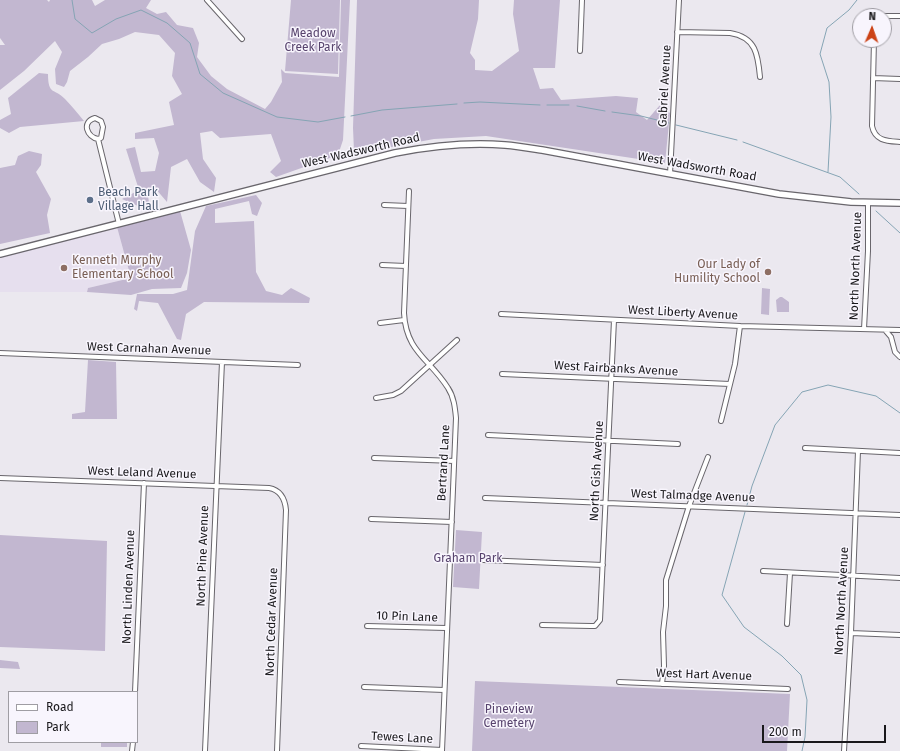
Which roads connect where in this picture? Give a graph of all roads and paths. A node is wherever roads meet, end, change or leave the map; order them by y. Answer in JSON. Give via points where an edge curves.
{"nodes":[{"id":1,"x":207,"y":0,"type":"edge"},
{"id":2,"x":582,"y":0,"type":"edge"},
{"id":3,"x":679,"y":0,"type":"edge"},
{"id":4,"x":677,"y":32,"type":"junction"},
{"id":5,"x":242,"y":39,"type":"dead end"},
{"id":6,"x":874,"y":48,"type":"edge"},
{"id":7,"x":580,"y":51,"type":"dead end"},
{"id":8,"x":760,"y":77,"type":"dead end"},
{"id":9,"x":873,"y":78,"type":"junction"},
{"id":10,"x":900,"y":79,"type":"edge"},
{"id":11,"x":98,"y":139,"type":"junction"},
{"id":12,"x":900,"y":142,"type":"edge"},
{"id":13,"x":670,"y":174,"type":"junction"},
{"id":14,"x":408,"y":191,"type":"dead end"},
{"id":15,"x":868,"y":202,"type":"junction"},
{"id":16,"x":900,"y":203,"type":"edge"},
{"id":17,"x":384,"y":205,"type":"dead end"},
{"id":18,"x":408,"y":206,"type":"junction"},
{"id":19,"x":119,"y":224,"type":"junction"},
{"id":20,"x":0,"y":254,"type":"edge"},
{"id":21,"x":382,"y":266,"type":"dead end"},
{"id":22,"x":406,"y":266,"type":"junction"},
{"id":23,"x":501,"y":314,"type":"dead end"},
{"id":24,"x":404,"y":320,"type":"junction"},
{"id":25,"x":614,"y":320,"type":"junction"},
{"id":26,"x":380,"y":323,"type":"dead end"},
{"id":27,"x":740,"y":326,"type":"junction"},
{"id":28,"x":864,"y":329,"type":"junction"},
{"id":29,"x":885,"y":330,"type":"junction"},
{"id":30,"x":900,"y":330,"type":"edge"},
{"id":31,"x":457,"y":340,"type":"dead end"},
{"id":32,"x":0,"y":353,"type":"edge"},
{"id":33,"x":900,"y":357,"type":"edge"},
{"id":34,"x":222,"y":362,"type":"junction"},
{"id":35,"x":298,"y":365,"type":"dead end"},
{"id":36,"x":429,"y":366,"type":"junction"},
{"id":37,"x":502,"y":374,"type":"dead end"},
{"id":38,"x":611,"y":378,"type":"junction"},
{"id":39,"x":730,"y":384,"type":"junction"},
{"id":40,"x":376,"y":398,"type":"dead end"},
{"id":41,"x":721,"y":421,"type":"dead end"},
{"id":42,"x":488,"y":435,"type":"dead end"},
{"id":43,"x":608,"y":441,"type":"junction"},
{"id":44,"x":678,"y":444,"type":"dead end"},
{"id":45,"x":805,"y":448,"type":"dead end"},
{"id":46,"x":858,"y":451,"type":"junction"},
{"id":47,"x":900,"y":453,"type":"edge"},
{"id":48,"x":708,"y":457,"type":"dead end"},
{"id":49,"x":374,"y":458,"type":"dead end"},
{"id":50,"x":454,"y":461,"type":"junction"},
{"id":51,"x":0,"y":478,"type":"edge"},
{"id":52,"x":144,"y":483,"type":"junction"},
{"id":53,"x":216,"y":486,"type":"junction"},
{"id":54,"x":281,"y":495,"type":"joint"},
{"id":55,"x":485,"y":498,"type":"dead end"},
{"id":56,"x":606,"y":503,"type":"junction"},
{"id":57,"x":690,"y":506,"type":"junction"},
{"id":58,"x":856,"y":514,"type":"junction"},
{"id":59,"x":900,"y":515,"type":"edge"},
{"id":60,"x":371,"y":519,"type":"dead end"},
{"id":61,"x":452,"y":522,"type":"junction"},
{"id":62,"x":483,"y":560,"type":"dead end"},
{"id":63,"x":603,"y":565,"type":"junction"},
{"id":64,"x":762,"y":571,"type":"dead end"},
{"id":65,"x":790,"y":573,"type":"junction"},
{"id":66,"x":853,"y":576,"type":"junction"},
{"id":67,"x":900,"y":578,"type":"edge"},
{"id":68,"x":787,"y":624,"type":"dead end"},
{"id":69,"x":542,"y":625,"type":"dead end"},
{"id":70,"x":367,"y":626,"type":"dead end"},
{"id":71,"x":446,"y":628,"type":"junction"},
{"id":72,"x":851,"y":633,"type":"junction"},
{"id":73,"x":900,"y":635,"type":"edge"},
{"id":74,"x":619,"y":682,"type":"dead end"},
{"id":75,"x":662,"y":684,"type":"junction"},
{"id":76,"x":364,"y":687,"type":"dead end"},
{"id":77,"x":788,"y":689,"type":"dead end"},
{"id":78,"x":444,"y":690,"type":"junction"},
{"id":79,"x":135,"y":691,"type":"edge"},
{"id":80,"x":361,"y":746,"type":"dead end"},
{"id":81,"x":205,"y":751,"type":"edge"},
{"id":82,"x":277,"y":751,"type":"edge"},
{"id":83,"x":442,"y":751,"type":"edge"},
{"id":84,"x":844,"y":751,"type":"edge"}],
"edges":[{"from":1,"to":5,"type":"street"},
{"from":2,"to":7,"type":"street"},
{"from":3,"to":4,"type":"street","name":"Gabriel Avenue"},
{"from":4,"to":8,"type":"street","via":[[738,34],[752,45],[756,52]]},
{"from":4,"to":13,"type":"street","name":"Gabriel Avenue"},
{"from":6,"to":9,"type":"street"},
{"from":9,"to":10,"type":"street"},
{"from":9,"to":12,"type":"street","via":[[872,131],[881,140]]},
{"from":11,"to":11,"type":"street","via":[[101,138],[103,127],[101,121],[95,118],[91,119],[86,127],[91,136]]},
{"from":11,"to":19,"type":"street"},
{"from":13,"to":15,"type":"main road","name":"West Wadsworth Road","via":[[794,196]]},
{"from":13,"to":19,"type":"main road","name":"West Wadsworth Road","via":[[505,145],[466,144],[431,147],[395,153]]},
{"from":14,"to":18,"type":"street","name":"Bertrand Lane"},
{"from":15,"to":16,"type":"main road","name":"West Wadsworth Road"},
{"from":15,"to":28,"type":"street","name":"North North Avenue","via":[[869,236]]},
{"from":17,"to":18,"type":"street"},
{"from":18,"to":22,"type":"street","name":"Bertrand Lane"},
{"from":19,"to":20,"type":"main road","name":"West Wadsworth Road"},
{"from":21,"to":22,"type":"street"},
{"from":22,"to":24,"type":"street","name":"Bertrand Lane"},
{"from":23,"to":25,"type":"street","name":"West Liberty Avenue"},
{"from":24,"to":26,"type":"street"},
{"from":24,"to":36,"type":"street","name":"Bertrand Lane","via":[[408,337]]},
{"from":25,"to":27,"type":"street","name":"West Liberty Avenue"},
{"from":25,"to":38,"type":"street","name":"North Gish Avenue"},
{"from":27,"to":28,"type":"street","name":"West Liberty Avenue"},
{"from":27,"to":39,"type":"street"},
{"from":28,"to":29,"type":"street","name":"West Liberty Avenue"},
{"from":29,"to":30,"type":"street","name":"West Liberty Avenue"},
{"from":29,"to":33,"type":"street"},
{"from":31,"to":36,"type":"street"},
{"from":32,"to":34,"type":"street","name":"West Carnahan Avenue"},
{"from":34,"to":35,"type":"street","name":"West Carnahan Avenue"},
{"from":34,"to":53,"type":"street","name":"North Pine Avenue"},
{"from":36,"to":40,"type":"street","via":[[401,391]]},
{"from":36,"to":50,"type":"street","name":"Bertrand Lane","via":[[448,388],[454,405]]},
{"from":37,"to":38,"type":"street","name":"West Fairbanks Avenue"},
{"from":38,"to":39,"type":"street","name":"West Fairbanks Avenue"},
{"from":38,"to":43,"type":"street","name":"North Gish Avenue"},
{"from":39,"to":41,"type":"street"},
{"from":42,"to":43,"type":"street"},
{"from":43,"to":44,"type":"street"},
{"from":43,"to":56,"type":"street","name":"North Gish Avenue"},
{"from":45,"to":46,"type":"street"},
{"from":46,"to":47,"type":"street"},
{"from":46,"to":58,"type":"street","name":"North North Avenue"},
{"from":48,"to":57,"type":"street"},
{"from":49,"to":50,"type":"street"},
{"from":50,"to":61,"type":"street","name":"Bertrand Lane"},
{"from":51,"to":52,"type":"street","name":"West Leland Avenue"},
{"from":52,"to":53,"type":"street","name":"West Leland Avenue"},
{"from":52,"to":79,"type":"street","name":"North Linden Avenue"},
{"from":53,"to":54,"type":"street","name":"West Leland Avenue","via":[[268,488]]},
{"from":53,"to":81,"type":"street","name":"North Pine Avenue"},
{"from":54,"to":82,"type":"street","name":"North Cedar Avenue","via":[[286,501],[286,510]]},
{"from":55,"to":56,"type":"street","name":"West Talmadge Avenue"},
{"from":56,"to":57,"type":"street","name":"West Talmadge Avenue"},
{"from":56,"to":63,"type":"street","name":"North Gish Avenue"},
{"from":57,"to":58,"type":"street","name":"West Talmadge Avenue"},
{"from":57,"to":75,"type":"street","via":[[666,580]]},
{"from":58,"to":59,"type":"street","name":"West Talmadge Avenue"},
{"from":58,"to":66,"type":"street","name":"North North Avenue"},
{"from":60,"to":61,"type":"street"},
{"from":61,"to":71,"type":"street","name":"Bertrand Lane"},
{"from":62,"to":63,"type":"street"},
{"from":63,"to":69,"type":"street","name":"North Gish Avenue","via":[[598,623],[591,626]]},
{"from":64,"to":65,"type":"street"},
{"from":65,"to":66,"type":"street"},
{"from":65,"to":68,"type":"street"},
{"from":66,"to":67,"type":"street"},
{"from":66,"to":72,"type":"street","name":"North North Avenue"},
{"from":70,"to":71,"type":"street","name":"10 Pin Lane"},
{"from":71,"to":78,"type":"street","name":"Bertrand Lane"},
{"from":72,"to":73,"type":"street"},
{"from":72,"to":84,"type":"street","name":"North North Avenue"},
{"from":74,"to":75,"type":"street","name":"West Hart Avenue"},
{"from":75,"to":77,"type":"street","name":"West Hart Avenue"},
{"from":76,"to":78,"type":"street"},
{"from":78,"to":83,"type":"street","name":"Bertrand Lane"},
{"from":80,"to":83,"type":"street","name":"Tewes Lane"}]}
